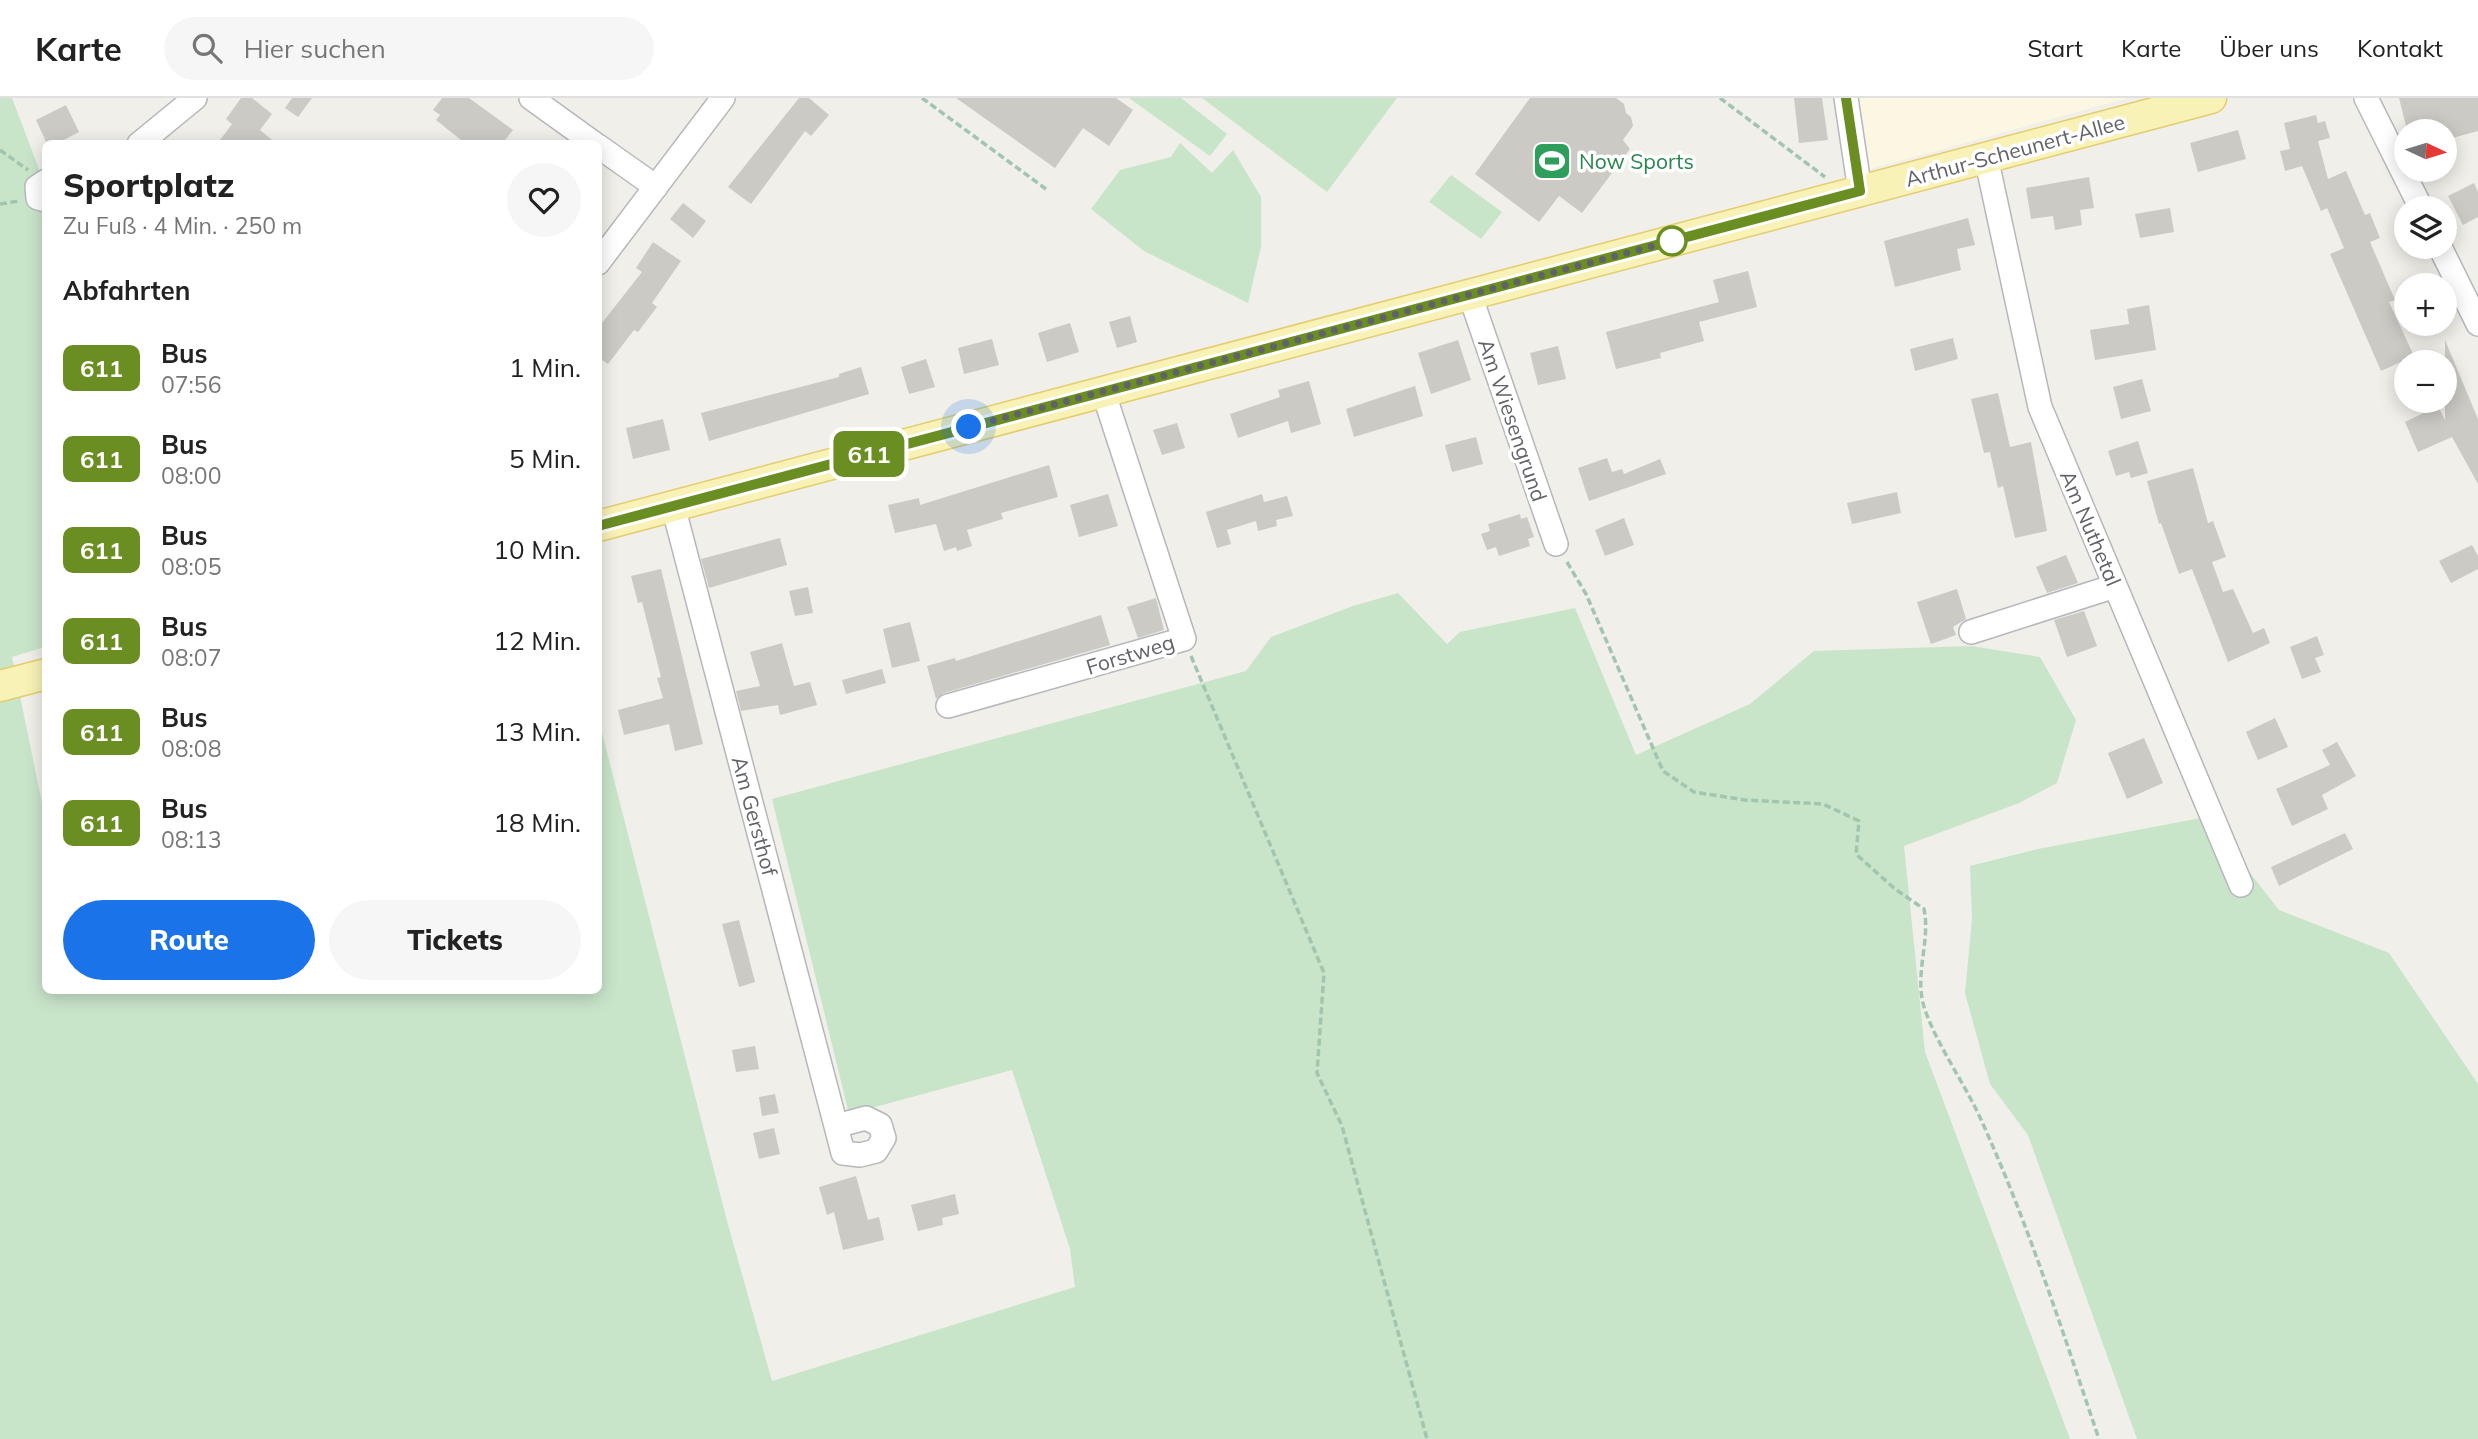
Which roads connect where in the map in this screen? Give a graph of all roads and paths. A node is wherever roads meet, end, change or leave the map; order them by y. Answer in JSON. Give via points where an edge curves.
{"nodes":[{"id":1,"x":195,"y":98,"type":"edge"},
{"id":2,"x":531,"y":98,"type":"edge"},
{"id":3,"x":723,"y":98,"type":"edge"},
{"id":4,"x":922,"y":98,"type":"edge"},
{"id":5,"x":1720,"y":98,"type":"edge"},
{"id":6,"x":1846,"y":98,"type":"edge"},
{"id":7,"x":2211,"y":98,"type":"edge"},
{"id":8,"x":2366,"y":98,"type":"edge"},
{"id":9,"x":144,"y":140,"type":"edge"},
{"id":10,"x":590,"y":140,"type":"edge"},
{"id":11,"x":602,"y":149,"type":"edge"},
{"id":12,"x":0,"y":150,"type":"edge"},
{"id":13,"x":1986,"y":157,"type":"junction"},
{"id":14,"x":42,"y":185,"type":"edge"},
{"id":15,"x":656,"y":187,"type":"junction"},
{"id":16,"x":1046,"y":189,"type":"dead end"},
{"id":17,"x":1852,"y":193,"type":"junction"},
{"id":18,"x":2415,"y":196,"type":"edge"},
{"id":19,"x":602,"y":258,"type":"edge"},
{"id":20,"x":2446,"y":259,"type":"edge"},
{"id":21,"x":1470,"y":295,"type":"junction"},
{"id":22,"x":2478,"y":324,"type":"edge"},
{"id":23,"x":1103,"y":391,"type":"junction"},
{"id":24,"x":673,"y":506,"type":"junction"},
{"id":25,"x":602,"y":525,"type":"edge"},
{"id":26,"x":1556,"y":544,"type":"joint"},
{"id":27,"x":2115,"y":586,"type":"junction"},
{"id":28,"x":1971,"y":632,"type":"dead end"},
{"id":29,"x":1184,"y":639,"type":"junction"},
{"id":30,"x":42,"y":675,"type":"edge"},
{"id":31,"x":0,"y":686,"type":"edge"},
{"id":32,"x":948,"y":706,"type":"dead end"},
{"id":33,"x":2241,"y":885,"type":"dead end"},
{"id":34,"x":836,"y":1126,"type":"dead end"},
{"id":35,"x":1427,"y":1439,"type":"edge"},
{"id":36,"x":2099,"y":1439,"type":"edge"}],
"edges":[{"from":1,"to":9,"type":"street"},
{"from":2,"to":10,"type":"street"},
{"from":3,"to":15,"type":"street"},
{"from":4,"to":16,"type":"path"},
{"from":5,"to":17,"type":"path"},
{"from":6,"to":17,"type":"street"},
{"from":7,"to":13,"type":"main road","name":"Arthur-Scheunert-Allee"},
{"from":8,"to":18,"type":"street"},
{"from":11,"to":15,"type":"street"},
{"from":12,"to":14,"type":"path"},
{"from":13,"to":17,"type":"main road","name":"Arthur-Scheunert-Allee"},
{"from":13,"to":27,"type":"street","name":"Am Nuthetal","via":[[2040,407]]},
{"from":15,"to":19,"type":"street"},
{"from":17,"to":21,"type":"main road","name":"Arthur-Scheunert-Allee"},
{"from":20,"to":22,"type":"street"},
{"from":21,"to":23,"type":"main road","name":"Arthur-Scheunert-Allee"},
{"from":21,"to":26,"type":"street","name":"Am Wiesengrund"},
{"from":23,"to":24,"type":"main road","name":"Arthur-Scheunert-Allee"},
{"from":23,"to":29,"type":"street","name":"Forstweg"},
{"from":24,"to":25,"type":"main road","name":"Arthur-Scheunert-Allee"},
{"from":24,"to":34,"type":"street","name":"Am Gersthof"},
{"from":26,"to":36,"type":"path","via":[[1586,594],[1663,771],[1695,792],[1823,804],[1859,821],[1856,854],[1924,909],[1927,925],[1920,967],[1924,1008],[1982,1122],[2033,1244]]},
{"from":27,"to":28,"type":"street"},
{"from":27,"to":33,"type":"street","name":"Am Nuthetal"},
{"from":29,"to":32,"type":"street","name":"Forstweg"},
{"from":29,"to":35,"type":"path","via":[[1324,973],[1317,1073],[1342,1126]]},
{"from":30,"to":31,"type":"main road"}]}
